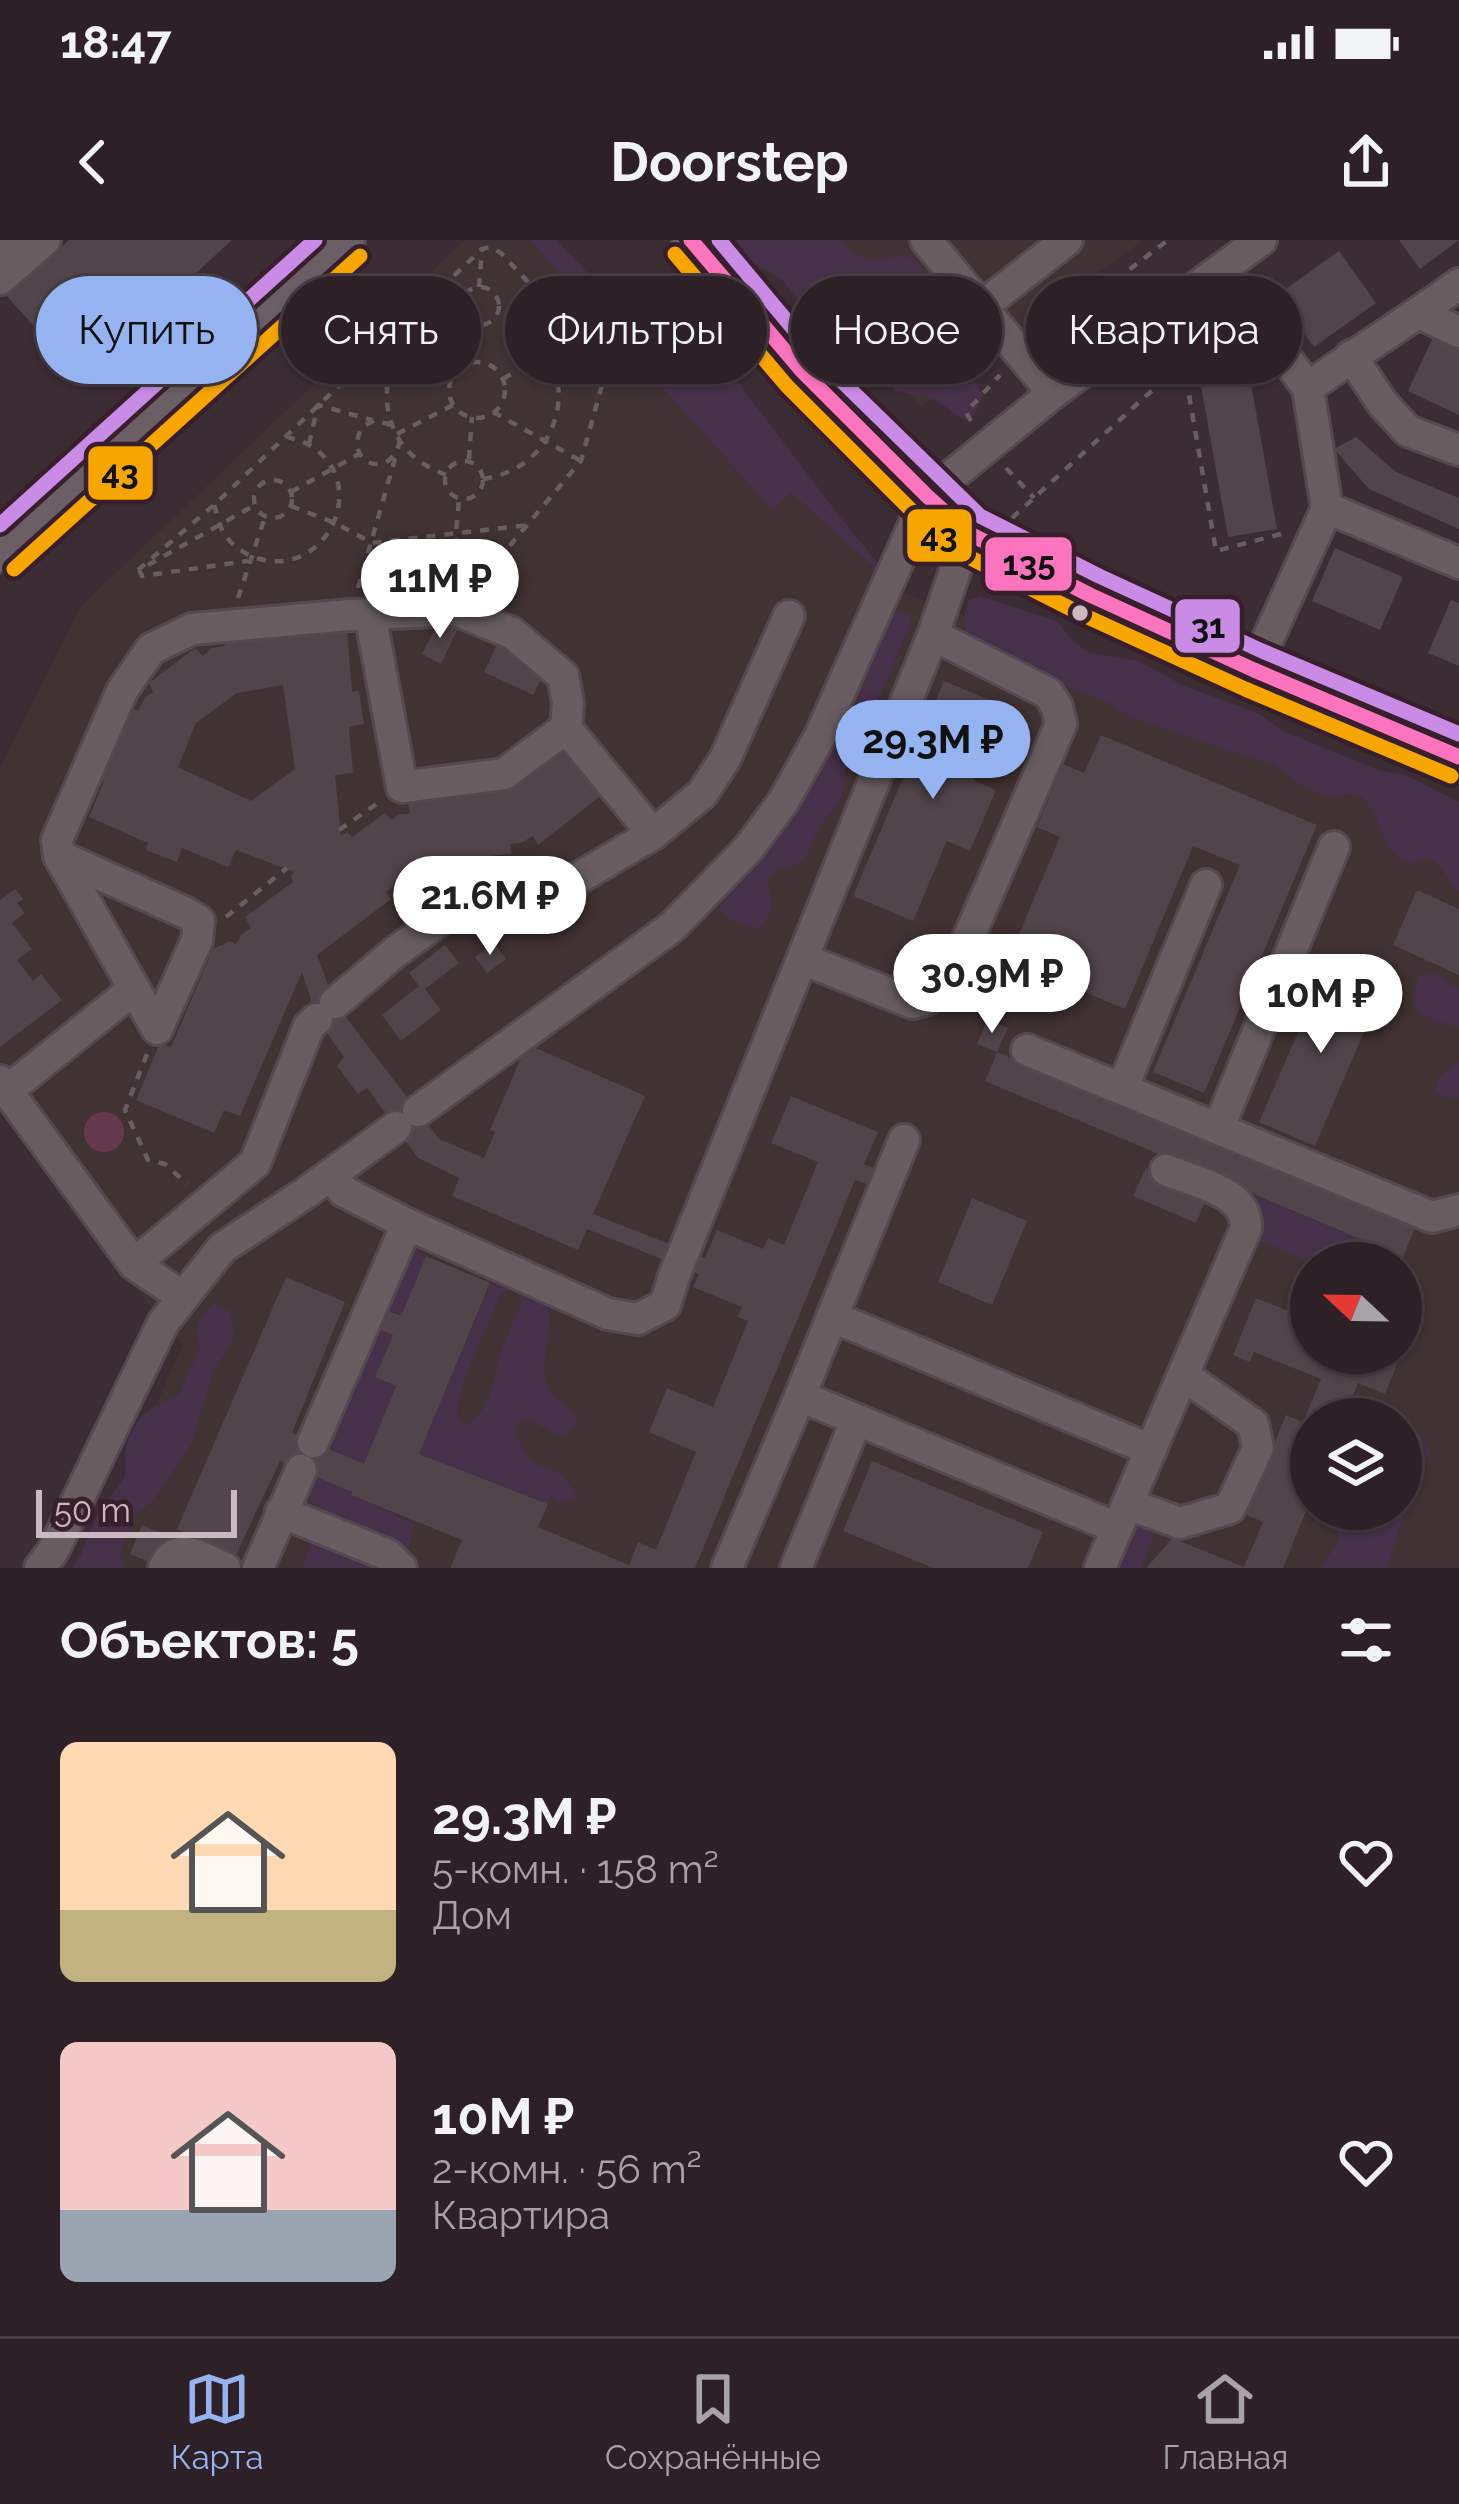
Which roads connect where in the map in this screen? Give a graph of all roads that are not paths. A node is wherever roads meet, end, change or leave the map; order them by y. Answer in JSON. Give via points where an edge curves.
{"nodes":[{"id":1,"x":45,"y":240,"type":"edge"},
{"id":2,"x":346,"y":240,"type":"edge"},
{"id":3,"x":691,"y":240,"type":"edge"},
{"id":4,"x":926,"y":240,"type":"edge"},
{"id":5,"x":1067,"y":240,"type":"edge"},
{"id":6,"x":1262,"y":240,"type":"edge"},
{"id":7,"x":1222,"y":271,"type":"junction"},
{"id":8,"x":956,"y":276,"type":"edge"},
{"id":9,"x":0,"y":279,"type":"edge"},
{"id":10,"x":1459,"y":284,"type":"edge"},
{"id":11,"x":1002,"y":291,"type":"edge"},
{"id":12,"x":1419,"y":313,"type":"junction"},
{"id":13,"x":1002,"y":332,"type":"edge"},
{"id":14,"x":1459,"y":332,"type":"edge"},
{"id":15,"x":1351,"y":356,"type":"junction"},
{"id":16,"x":1308,"y":388,"type":"junction"},
{"id":17,"x":1053,"y":393,"type":"junction"},
{"id":18,"x":1459,"y":450,"type":"edge"},
{"id":19,"x":927,"y":496,"type":"junction"},
{"id":20,"x":1323,"y":516,"type":"junction"},
{"id":21,"x":968,"y":532,"type":"junction"},
{"id":22,"x":0,"y":553,"type":"edge"},
{"id":23,"x":1459,"y":563,"type":"edge"},
{"id":24,"x":360,"y":614,"type":"junction"},
{"id":25,"x":789,"y":616,"type":"dead end"},
{"id":26,"x":933,"y":634,"type":"junction"},
{"id":27,"x":1254,"y":670,"type":"junction"},
{"id":28,"x":566,"y":728,"type":"junction"},
{"id":29,"x":1459,"y":757,"type":"edge"},
{"id":30,"x":653,"y":834,"type":"junction"},
{"id":31,"x":1334,"y":848,"type":"dead end"},
{"id":32,"x":59,"y":856,"type":"junction"},
{"id":33,"x":1206,"y":885,"type":"dead end"},
{"id":34,"x":803,"y":959,"type":"junction"},
{"id":35,"x":134,"y":989,"type":"junction"},
{"id":36,"x":1027,"y":1050,"type":"dead end"},
{"id":37,"x":3,"y":1086,"type":"edge"},
{"id":38,"x":1122,"y":1089,"type":"junction"},
{"id":39,"x":1218,"y":1129,"type":"junction"},
{"id":40,"x":904,"y":1140,"type":"dead end"},
{"id":41,"x":1166,"y":1170,"type":"dead end"},
{"id":42,"x":333,"y":1172,"type":"junction"},
{"id":43,"x":1459,"y":1210,"type":"edge"},
{"id":44,"x":406,"y":1224,"type":"junction"},
{"id":45,"x":134,"y":1264,"type":"junction"},
{"id":46,"x":183,"y":1298,"type":"junction"},
{"id":47,"x":833,"y":1317,"type":"junction"},
{"id":48,"x":1183,"y":1375,"type":"junction"},
{"id":49,"x":800,"y":1396,"type":"junction"},
{"id":50,"x":856,"y":1421,"type":"junction"},
{"id":51,"x":1151,"y":1450,"type":"junction"},
{"id":52,"x":281,"y":1513,"type":"junction"},
{"id":53,"x":1122,"y":1516,"type":"junction"},
{"id":54,"x":40,"y":1568,"type":"edge"},
{"id":55,"x":164,"y":1568,"type":"edge"},
{"id":56,"x":225,"y":1568,"type":"edge"},
{"id":57,"x":258,"y":1568,"type":"edge"},
{"id":58,"x":401,"y":1568,"type":"edge"},
{"id":59,"x":727,"y":1568,"type":"edge"},
{"id":60,"x":796,"y":1568,"type":"edge"},
{"id":61,"x":1100,"y":1568,"type":"edge"}],
"edges":[{"from":1,"to":9,"type":"street"},
{"from":2,"to":22,"type":"main road"},
{"from":3,"to":19,"type":"main road","via":[[802,371]]},
{"from":4,"to":8,"type":"street"},
{"from":5,"to":11,"type":"street"},
{"from":6,"to":7,"type":"street"},
{"from":7,"to":16,"type":"street"},
{"from":7,"to":17,"type":"street"},
{"from":10,"to":12,"type":"street"},
{"from":12,"to":14,"type":"street"},
{"from":12,"to":15,"type":"street"},
{"from":13,"to":17,"type":"street"},
{"from":15,"to":16,"type":"street"},
{"from":15,"to":18,"type":"street","via":[[1408,430]]},
{"from":16,"to":20,"type":"street"},
{"from":17,"to":19,"type":"street"},
{"from":19,"to":21,"type":"main road"},
{"from":19,"to":42,"type":"street","via":[[820,736],[758,837],[672,927]]},
{"from":20,"to":23,"type":"street"},
{"from":20,"to":27,"type":"street"},
{"from":21,"to":26,"type":"street"},
{"from":21,"to":27,"type":"main road"},
{"from":24,"to":28,"type":"street","via":[[456,610],[512,633],[563,676]]},
{"from":24,"to":28,"type":"street","via":[[402,787],[504,774]]},
{"from":24,"to":32,"type":"street","via":[[192,629],[151,649],[122,691],[57,840]]},
{"from":25,"to":30,"type":"street","via":[[725,759],[702,794]]},
{"from":26,"to":34,"type":"street"},
{"from":26,"to":34,"type":"street","via":[[1048,692],[1061,724],[949,983],[913,1003]]},
{"from":27,"to":29,"type":"main road"},
{"from":28,"to":30,"type":"street"},
{"from":30,"to":45,"type":"street","via":[[555,892],[452,911],[394,953],[309,1026],[255,1163]]},
{"from":31,"to":39,"type":"street"},
{"from":32,"to":35,"type":"street"},
{"from":32,"to":35,"type":"street","via":[[199,921],[157,1029]]},
{"from":33,"to":38,"type":"street"},
{"from":34,"to":44,"type":"street","via":[[664,1305],[638,1319],[608,1314]]},
{"from":35,"to":37,"type":"street"},
{"from":36,"to":38,"type":"street"},
{"from":37,"to":45,"type":"street"},
{"from":38,"to":39,"type":"street"},
{"from":39,"to":43,"type":"street","via":[[1432,1217]]},
{"from":40,"to":47,"type":"street"},
{"from":41,"to":48,"type":"street","via":[[1235,1200],[1246,1215]]},
{"from":42,"to":44,"type":"street","via":[[343,1191]]},
{"from":42,"to":46,"type":"street","via":[[222,1248]]},
{"from":44,"to":52,"type":"street"},
{"from":45,"to":46,"type":"street"},
{"from":46,"to":54,"type":"street"},
{"from":47,"to":49,"type":"street"},
{"from":47,"to":51,"type":"street"},
{"from":48,"to":51,"type":"street"},
{"from":48,"to":53,"type":"street","via":[[1252,1424],[1258,1448],[1230,1508],[1180,1523]]},
{"from":49,"to":50,"type":"street"},
{"from":49,"to":59,"type":"street"},
{"from":50,"to":53,"type":"street"},
{"from":50,"to":60,"type":"street"},
{"from":51,"to":53,"type":"street"},
{"from":52,"to":57,"type":"street"},
{"from":52,"to":58,"type":"street","via":[[388,1555]]},
{"from":53,"to":61,"type":"street"},
{"from":55,"to":56,"type":"street","via":[[186,1552]]}]}
